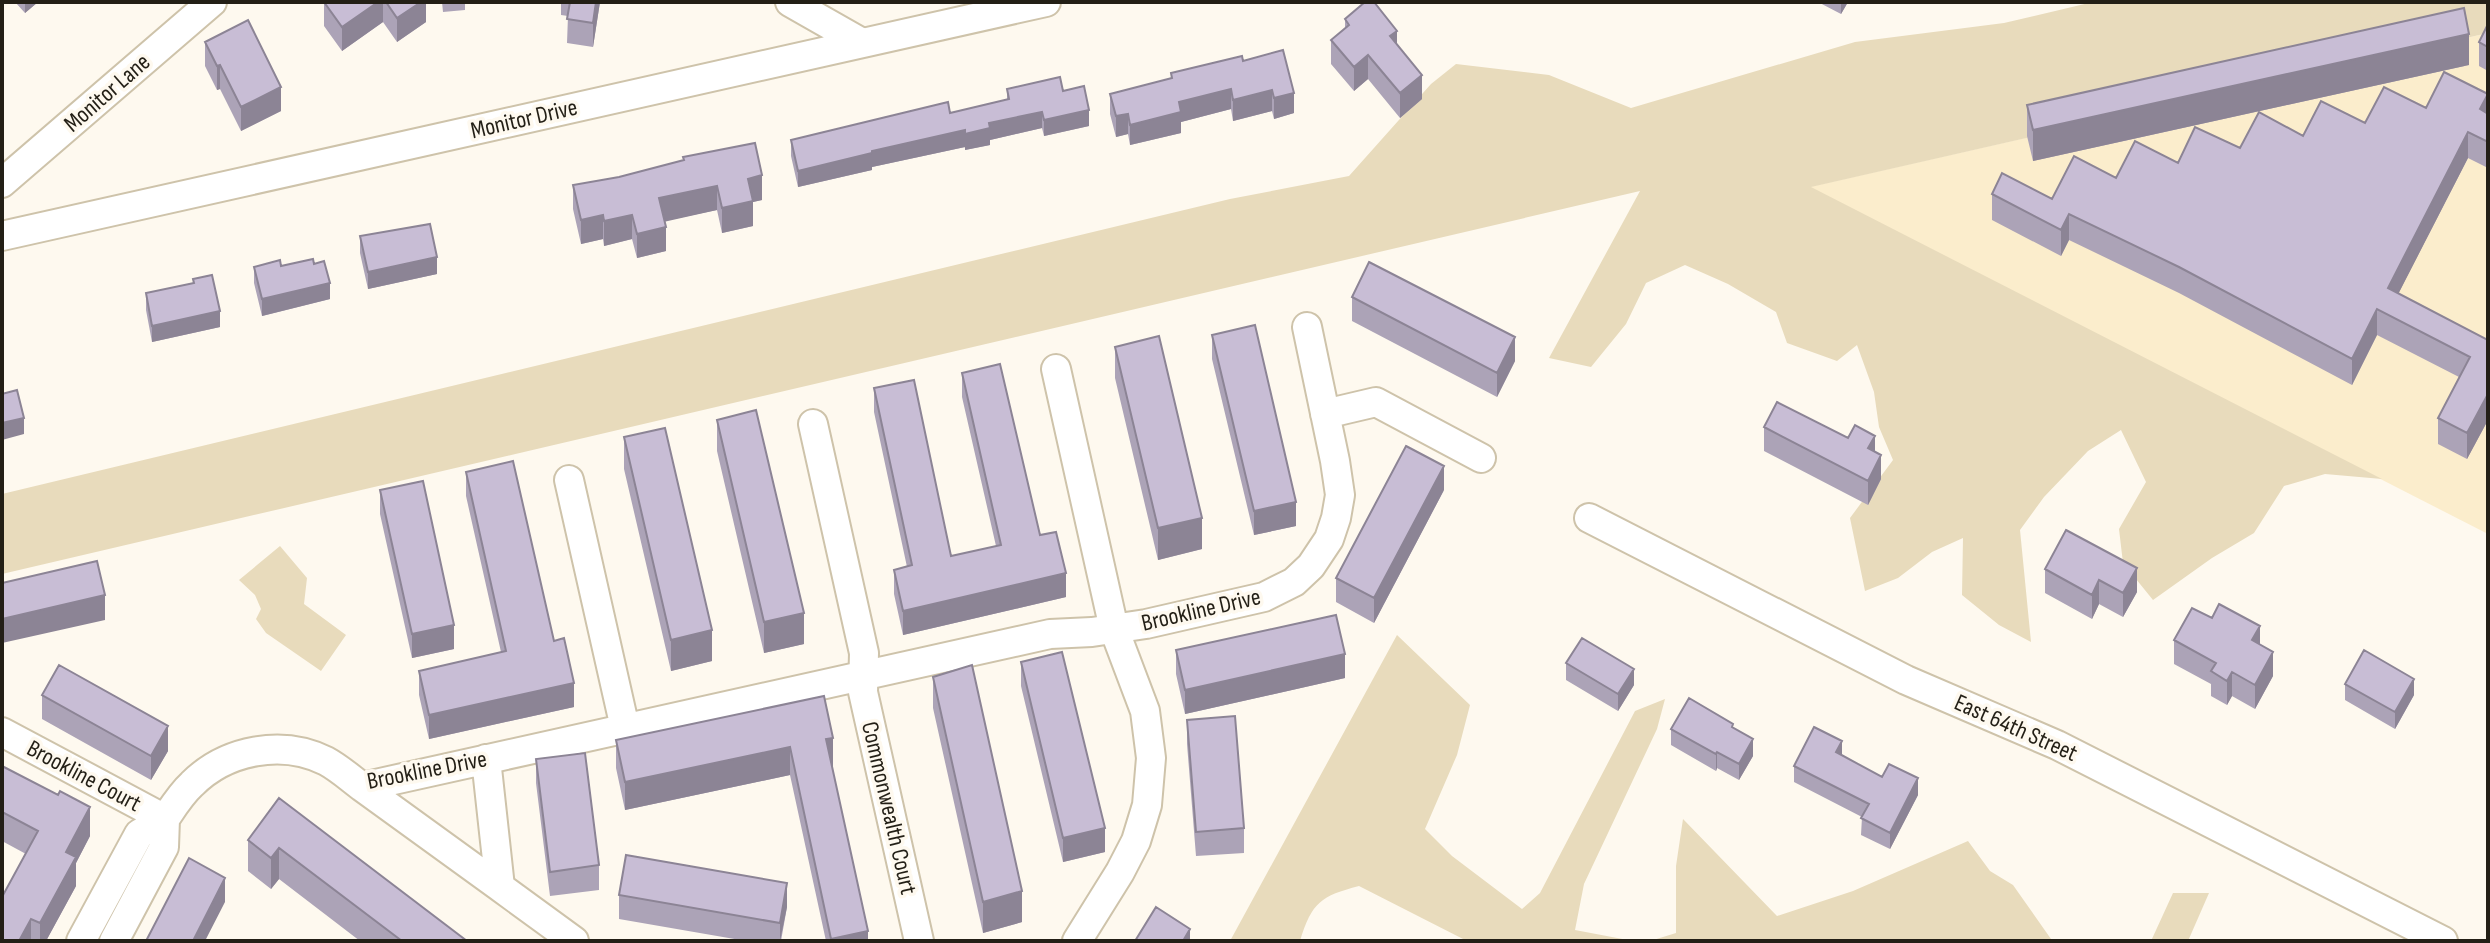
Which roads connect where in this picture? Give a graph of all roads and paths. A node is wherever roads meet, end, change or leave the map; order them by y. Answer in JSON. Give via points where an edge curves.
{"nodes":[{"id":1,"x":212,"y":2,"type":"edge"},
{"id":2,"x":790,"y":2,"type":"edge"},
{"id":3,"x":1046,"y":2,"type":"edge"},
{"id":4,"x":862,"y":43,"type":"junction"},
{"id":5,"x":2,"y":183,"type":"edge"},
{"id":6,"x":2,"y":236,"type":"edge"},
{"id":7,"x":1307,"y":327,"type":"dead end"},
{"id":8,"x":1056,"y":369,"type":"dead end"},
{"id":9,"x":1325,"y":414,"type":"junction"},
{"id":10,"x":813,"y":424,"type":"dead end"},
{"id":11,"x":1481,"y":458,"type":"dead end"},
{"id":12,"x":569,"y":480,"type":"dead end"},
{"id":13,"x":1589,"y":518,"type":"dead end"},
{"id":14,"x":1114,"y":629,"type":"junction"},
{"id":15,"x":863,"y":675,"type":"junction"},
{"id":16,"x":625,"y":728,"type":"junction"},
{"id":17,"x":2,"y":732,"type":"edge"},
{"id":18,"x":486,"y":759,"type":"junction"},
{"id":19,"x":362,"y":787,"type":"junction"},
{"id":20,"x":165,"y":819,"type":"junction"},
{"id":21,"x":500,"y":887,"type":"junction"},
{"id":22,"x":81,"y":941,"type":"edge"},
{"id":23,"x":114,"y":941,"type":"edge"},
{"id":24,"x":574,"y":941,"type":"edge"},
{"id":25,"x":919,"y":941,"type":"edge"},
{"id":26,"x":1077,"y":941,"type":"edge"},
{"id":27,"x":2443,"y":941,"type":"edge"}],
"edges":[{"from":1,"to":5,"type":"street","name":"Monitor Lane"},
{"from":2,"to":4,"type":"street"},
{"from":3,"to":4,"type":"street","name":"Monitor Drive"},
{"from":4,"to":6,"type":"street","name":"Monitor Drive"},
{"from":7,"to":9,"type":"street","name":"Brookline Drive"},
{"from":8,"to":14,"type":"street"},
{"from":9,"to":11,"type":"street","via":[[1376,402]]},
{"from":9,"to":14,"type":"street","name":"Brookline Drive","via":[[1339,506],[1329,539],[1311,566],[1264,597]]},
{"from":10,"to":15,"type":"street","via":[[864,653]]},
{"from":12,"to":16,"type":"street"},
{"from":13,"to":27,"type":"street","name":"East 64th Street","via":[[1906,680],[2057,745]]},
{"from":14,"to":15,"type":"street","name":"Brookline Drive","via":[[1050,634]]},
{"from":14,"to":26,"type":"street","name":"Brookline Drive","via":[[1145,711],[1149,794],[1131,851]]},
{"from":15,"to":16,"type":"street","name":"Brookline Drive"},
{"from":15,"to":25,"type":"street","name":"Commonwealth Court"},
{"from":16,"to":18,"type":"street","name":"Brookline Drive"},
{"from":17,"to":20,"type":"street","name":"Brookline Court"},
{"from":18,"to":19,"type":"street","name":"Brookline Drive"},
{"from":18,"to":21,"type":"street"},
{"from":19,"to":20,"type":"street","name":"Brookline Drive","via":[[324,760],[290,750],[255,752],[202,775]]},
{"from":19,"to":21,"type":"street"},
{"from":20,"to":22,"type":"street","name":"Brookline Drive","via":[[139,834]]},
{"from":20,"to":23,"type":"street","name":"Brookline Drive","via":[[164,847]]},
{"from":21,"to":24,"type":"street"}]}
